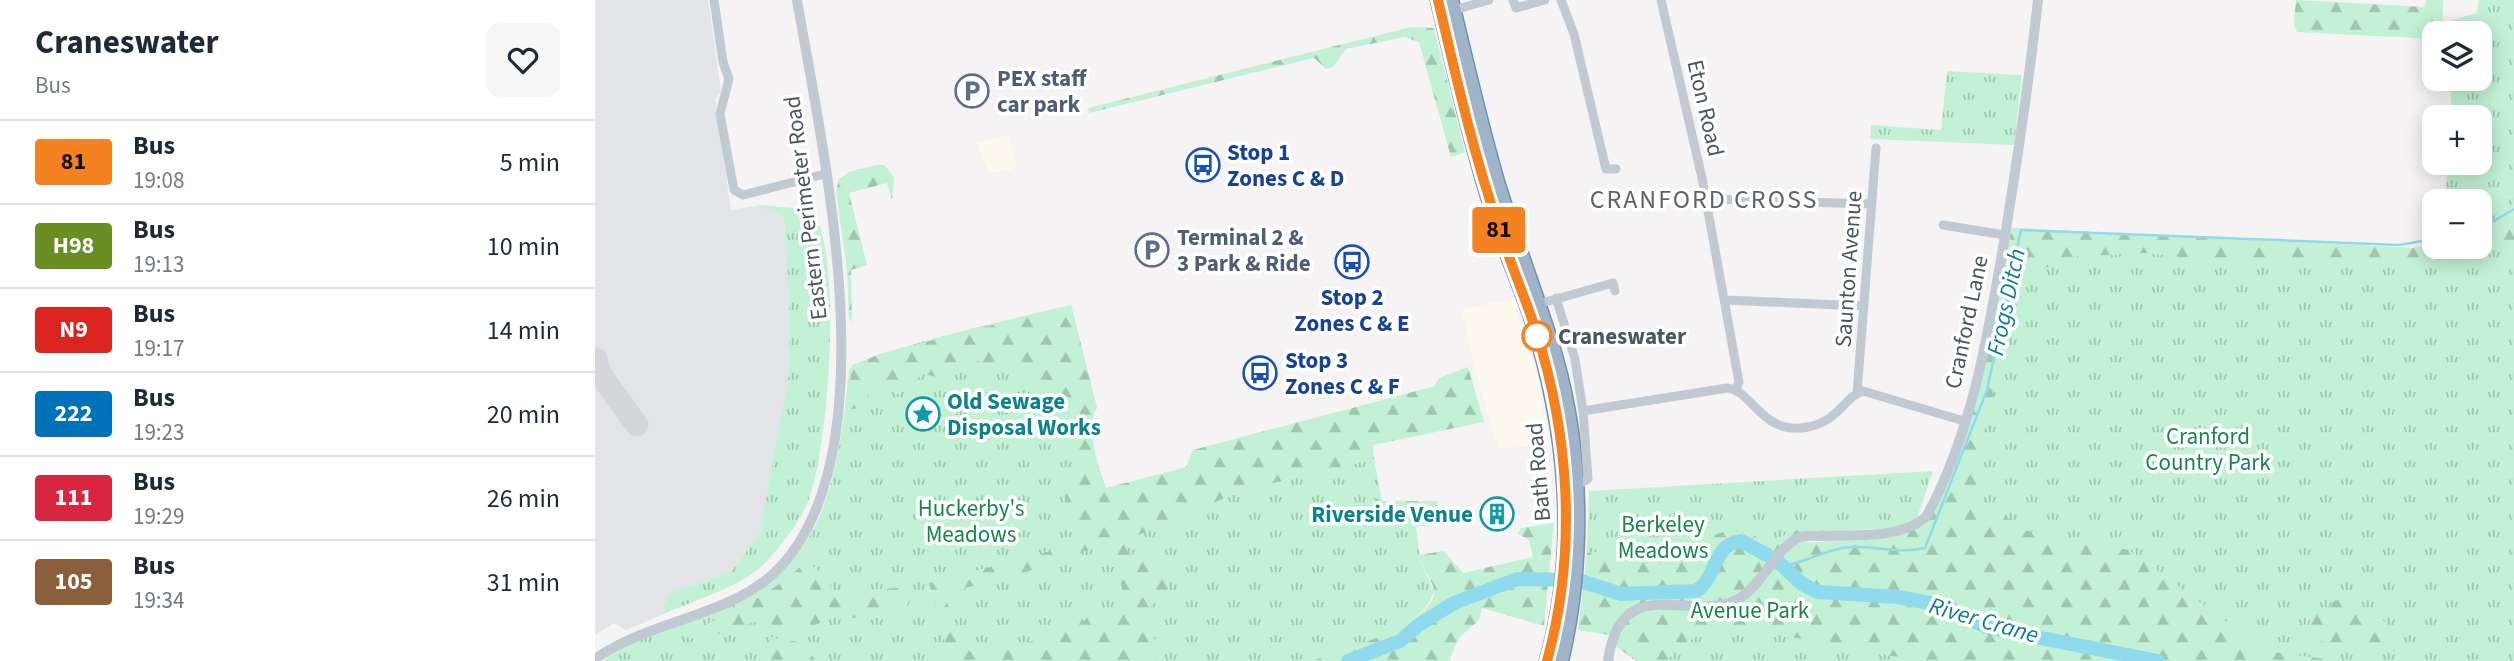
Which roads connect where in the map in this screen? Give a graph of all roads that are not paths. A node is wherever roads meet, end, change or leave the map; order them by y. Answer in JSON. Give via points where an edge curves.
{"nodes":[{"id":1,"x":715,"y":0,"type":"edge"},
{"id":2,"x":797,"y":0,"type":"edge"},
{"id":3,"x":1489,"y":0,"type":"edge"},
{"id":4,"x":1513,"y":0,"type":"edge"},
{"id":5,"x":1545,"y":0,"type":"edge"},
{"id":6,"x":1561,"y":0,"type":"edge"},
{"id":7,"x":1661,"y":0,"type":"edge"},
{"id":8,"x":2038,"y":0,"type":"edge"},
{"id":9,"x":1446,"y":6,"type":"edge"},
{"id":10,"x":1876,"y":148,"type":"dead end"},
{"id":11,"x":1616,"y":169,"type":"dead end"},
{"id":12,"x":825,"y":174,"type":"junction"},
{"id":13,"x":1706,"y":199,"type":"junction"},
{"id":14,"x":1872,"y":204,"type":"junction"},
{"id":15,"x":1943,"y":225,"type":"dead end"},
{"id":16,"x":2005,"y":234,"type":"junction"},
{"id":17,"x":1613,"y":283,"type":"dead end"},
{"id":18,"x":1556,"y":298,"type":"junction"},
{"id":19,"x":1725,"y":300,"type":"junction"},
{"id":20,"x":1533,"y":305,"type":"junction"},
{"id":21,"x":1864,"y":306,"type":"junction"},
{"id":22,"x":1737,"y":389,"type":"junction"},
{"id":23,"x":1857,"y":393,"type":"junction"},
{"id":24,"x":1583,"y":411,"type":"junction"},
{"id":25,"x":1964,"y":421,"type":"junction"},
{"id":26,"x":1576,"y":486,"type":"junction"},
{"id":27,"x":1569,"y":572,"type":"junction"},
{"id":28,"x":1565,"y":602,"type":"junction"},
{"id":29,"x":595,"y":659,"type":"edge"},
{"id":30,"x":1547,"y":661,"type":"edge"},
{"id":31,"x":1561,"y":661,"type":"edge"},
{"id":32,"x":1608,"y":661,"type":"edge"}],
"edges":[{"from":1,"to":12,"type":"street","via":[[729,79],[720,118],[736,192],[743,195]]},
{"from":2,"to":12,"type":"street","name":"Eastern Perimeter Road"},
{"from":3,"to":9,"type":"street"},
{"from":4,"to":5,"type":"street","via":[[1516,8]]},
{"from":6,"to":11,"type":"street","via":[[1574,34],[1606,169]]},
{"from":7,"to":13,"type":"street","name":"Eton Road"},
{"from":8,"to":16,"type":"street","name":"Cranford Lane"},
{"from":9,"to":20,"type":"highway","name":"Bath Road","via":[[1491,204]]},
{"from":10,"to":14,"type":"street","name":"Saunton Avenue"},
{"from":12,"to":29,"type":"street","name":"Eastern Perimeter Road","via":[[842,316],[836,419],[816,515],[797,548],[757,586],[636,635]]},
{"from":13,"to":14,"type":"street"},
{"from":13,"to":19,"type":"street","name":"Eton Road"},
{"from":14,"to":21,"type":"street","name":"Saunton Avenue"},
{"from":15,"to":16,"type":"street"},
{"from":16,"to":25,"type":"street","name":"Cranford Lane","via":[[1987,338]]},
{"from":17,"to":18,"type":"street"},
{"from":18,"to":20,"type":"street"},
{"from":18,"to":24,"type":"street"},
{"from":19,"to":21,"type":"street"},
{"from":19,"to":22,"type":"street","name":"Eton Road"},
{"from":20,"to":26,"type":"highway","name":"Bath Road","via":[[1565,397]]},
{"from":20,"to":27,"type":"highway","name":"Bath Road","via":[[1562,450]]},
{"from":21,"to":23,"type":"street","name":"Saunton Avenue"},
{"from":22,"to":23,"type":"street","via":[[1754,410],[1773,422],[1798,428],[1834,416]]},
{"from":22,"to":24,"type":"street"},
{"from":23,"to":25,"type":"street"},
{"from":24,"to":26,"type":"street","via":[[1588,480]]},
{"from":25,"to":32,"type":"street","name":"Cranford Lane","via":[[1933,505],[1920,522],[1897,532],[1800,537],[1748,593],[1733,602],[1652,605],[1636,610],[1622,620]]},
{"from":26,"to":27,"type":"highway","name":"Bath Road"},
{"from":27,"to":28,"type":"highway","name":"Bath Road"},
{"from":28,"to":30,"type":"highway","name":"Bath Road"},
{"from":28,"to":31,"type":"highway","name":"Bath Road"}]}
